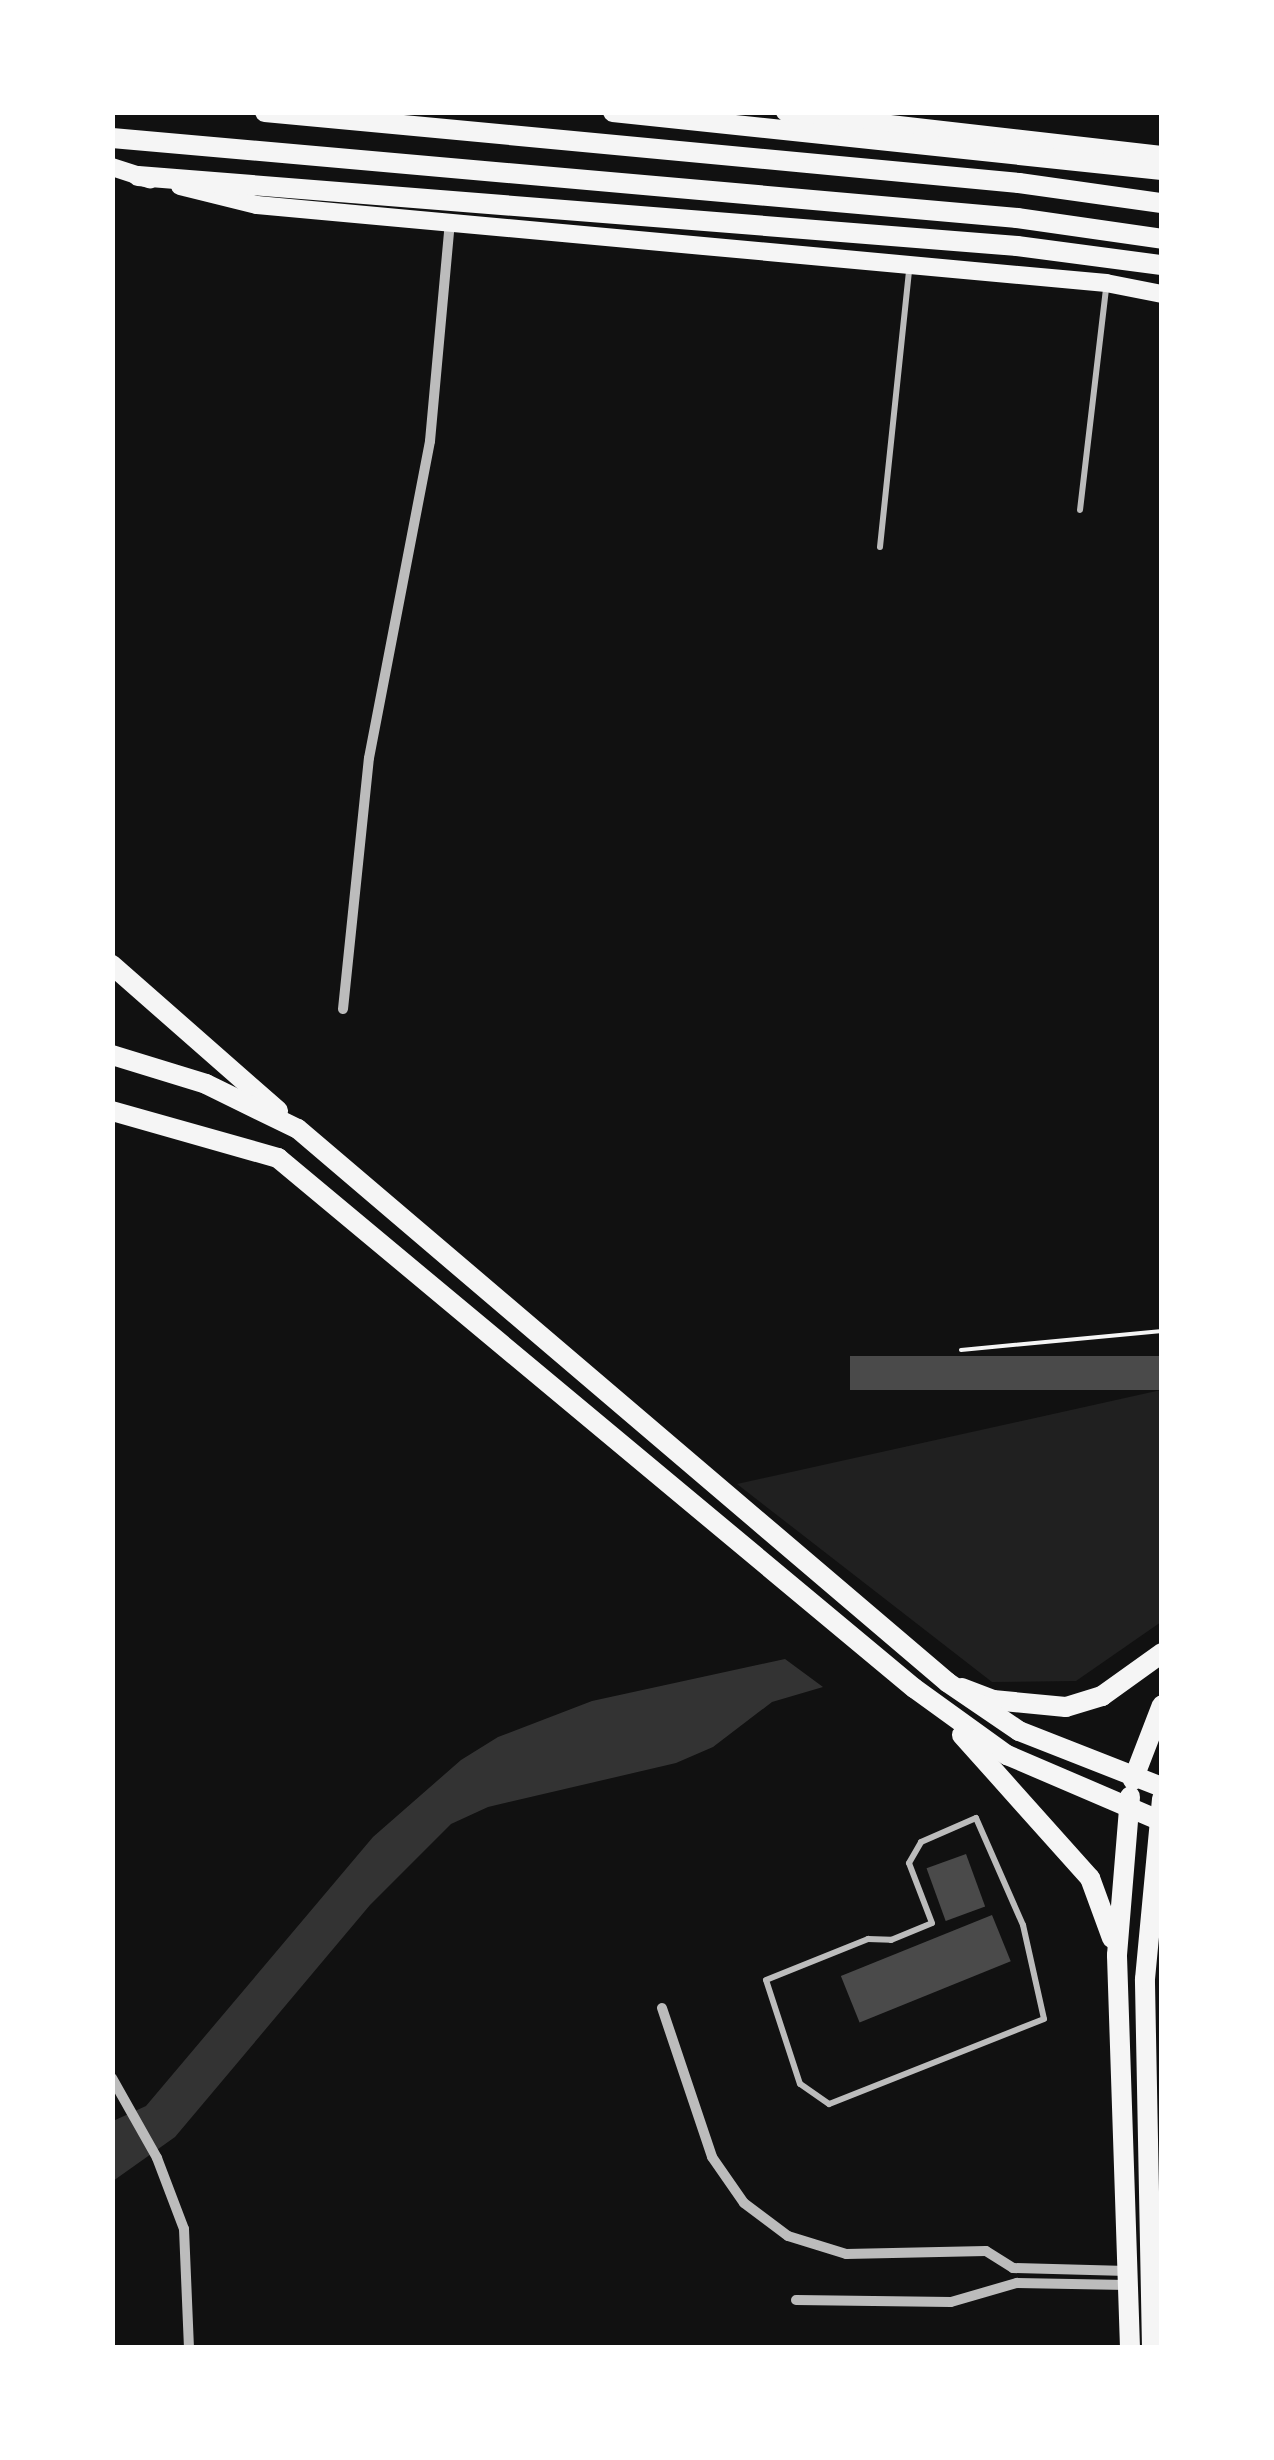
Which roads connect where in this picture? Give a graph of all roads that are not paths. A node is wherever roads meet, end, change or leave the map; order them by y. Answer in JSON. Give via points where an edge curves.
{"nodes":[{"id":1,"x":265,"y":112,"type":"edge"},
{"id":2,"x":612,"y":112,"type":"edge"},
{"id":3,"x":785,"y":112,"type":"edge"},
{"id":4,"x":936,"y":120,"type":"edge"},
{"id":5,"x":112,"y":138,"type":"edge"},
{"id":6,"x":1162,"y":155,"type":"edge"},
{"id":7,"x":112,"y":170,"type":"edge"},
{"id":8,"x":1162,"y":170,"type":"edge"},
{"id":9,"x":138,"y":176,"type":"junction"},
{"id":10,"x":1162,"y":203,"type":"edge"},
{"id":11,"x":450,"y":223,"type":"junction"},
{"id":12,"x":1162,"y":239,"type":"edge"},
{"id":13,"x":1162,"y":265,"type":"edge"},
{"id":14,"x":910,"y":267,"type":"junction"},
{"id":15,"x":1106,"y":283,"type":"junction"},
{"id":16,"x":1162,"y":294,"type":"edge"},
{"id":17,"x":1080,"y":510,"type":"dead end"},
{"id":18,"x":880,"y":547,"type":"dead end"},
{"id":19,"x":112,"y":966,"type":"edge"},
{"id":20,"x":343,"y":1009,"type":"dead end"},
{"id":21,"x":112,"y":1054,"type":"edge"},
{"id":22,"x":112,"y":1111,"type":"edge"},
{"id":23,"x":298,"y":1129,"type":"junction"},
{"id":24,"x":1162,"y":1653,"type":"edge"},
{"id":25,"x":947,"y":1682,"type":"junction"},
{"id":26,"x":914,"y":1688,"type":"junction"},
{"id":27,"x":1162,"y":1705,"type":"edge"},
{"id":28,"x":1133,"y":1780,"type":"junction"},
{"id":29,"x":1162,"y":1787,"type":"edge"},
{"id":30,"x":1128,"y":1809,"type":"junction"},
{"id":31,"x":1160,"y":1813,"type":"edge"},
{"id":32,"x":976,"y":1818,"type":"joint"},
{"id":33,"x":1162,"y":1928,"type":"edge"},
{"id":34,"x":1117,"y":1954,"type":"junction"},
{"id":35,"x":1147,"y":1958,"type":"junction"},
{"id":36,"x":662,"y":2008,"type":"dead end"},
{"id":37,"x":112,"y":2078,"type":"edge"},
{"id":38,"x":1128,"y":2278,"type":"junction"},
{"id":39,"x":796,"y":2300,"type":"dead end"},
{"id":40,"x":189,"y":2348,"type":"edge"},
{"id":41,"x":1130,"y":2348,"type":"edge"},
{"id":42,"x":1152,"y":2348,"type":"edge"}],
"edges":[{"from":1,"to":10,"type":"main road","via":[[999,181]]},
{"from":2,"to":8,"type":"main road"},
{"from":3,"to":4,"type":"main road"},
{"from":4,"to":6,"type":"main road"},
{"from":5,"to":12,"type":"main road","via":[[1017,218]]},
{"from":7,"to":9,"type":"main road"},
{"from":9,"to":11,"type":"main road","via":[[258,205]]},
{"from":9,"to":13,"type":"main road","via":[[1017,246]]},
{"from":11,"to":14,"type":"main road"},
{"from":11,"to":20,"type":"street","via":[[430,441],[369,758]]},
{"from":14,"to":15,"type":"main road"},
{"from":14,"to":18,"type":"lane"},
{"from":15,"to":16,"type":"main road"},
{"from":15,"to":17,"type":"lane"},
{"from":19,"to":23,"type":"main road"},
{"from":21,"to":23,"type":"main road","via":[[206,1084]]},
{"from":22,"to":26,"type":"main road","via":[[278,1158]]},
{"from":23,"to":25,"type":"main road"},
{"from":24,"to":25,"type":"main road","via":[[1102,1696],[1066,1707],[992,1700]]},
{"from":25,"to":28,"type":"main road","via":[[1019,1731]]},
{"from":26,"to":30,"type":"main road","via":[[1007,1754]]},
{"from":26,"to":34,"type":"main road","via":[[1072,1854],[1090,1878]]},
{"from":27,"to":28,"type":"main road"},
{"from":28,"to":29,"type":"main road"},
{"from":28,"to":30,"type":"main road"},
{"from":30,"to":31,"type":"main road"},
{"from":30,"to":34,"type":"main road"},
{"from":31,"to":35,"type":"main road"},
{"from":32,"to":32,"type":"lane","via":[[1023,1925],[1044,2019],[829,2104],[800,2084],[766,1980],[868,1939],[890,1940],[932,1923],[909,1863],[921,1842]]},
{"from":33,"to":35,"type":"main road"},
{"from":34,"to":38,"type":"main road"},
{"from":35,"to":42,"type":"main road"},
{"from":36,"to":38,"type":"street","via":[[712,2158],[744,2204],[788,2236],[846,2254],[986,2251],[1014,2268]]},
{"from":37,"to":40,"type":"street","via":[[157,2158],[184,2228]]},
{"from":38,"to":39,"type":"street","via":[[1016,2283],[951,2302]]},
{"from":38,"to":41,"type":"main road"}]}
